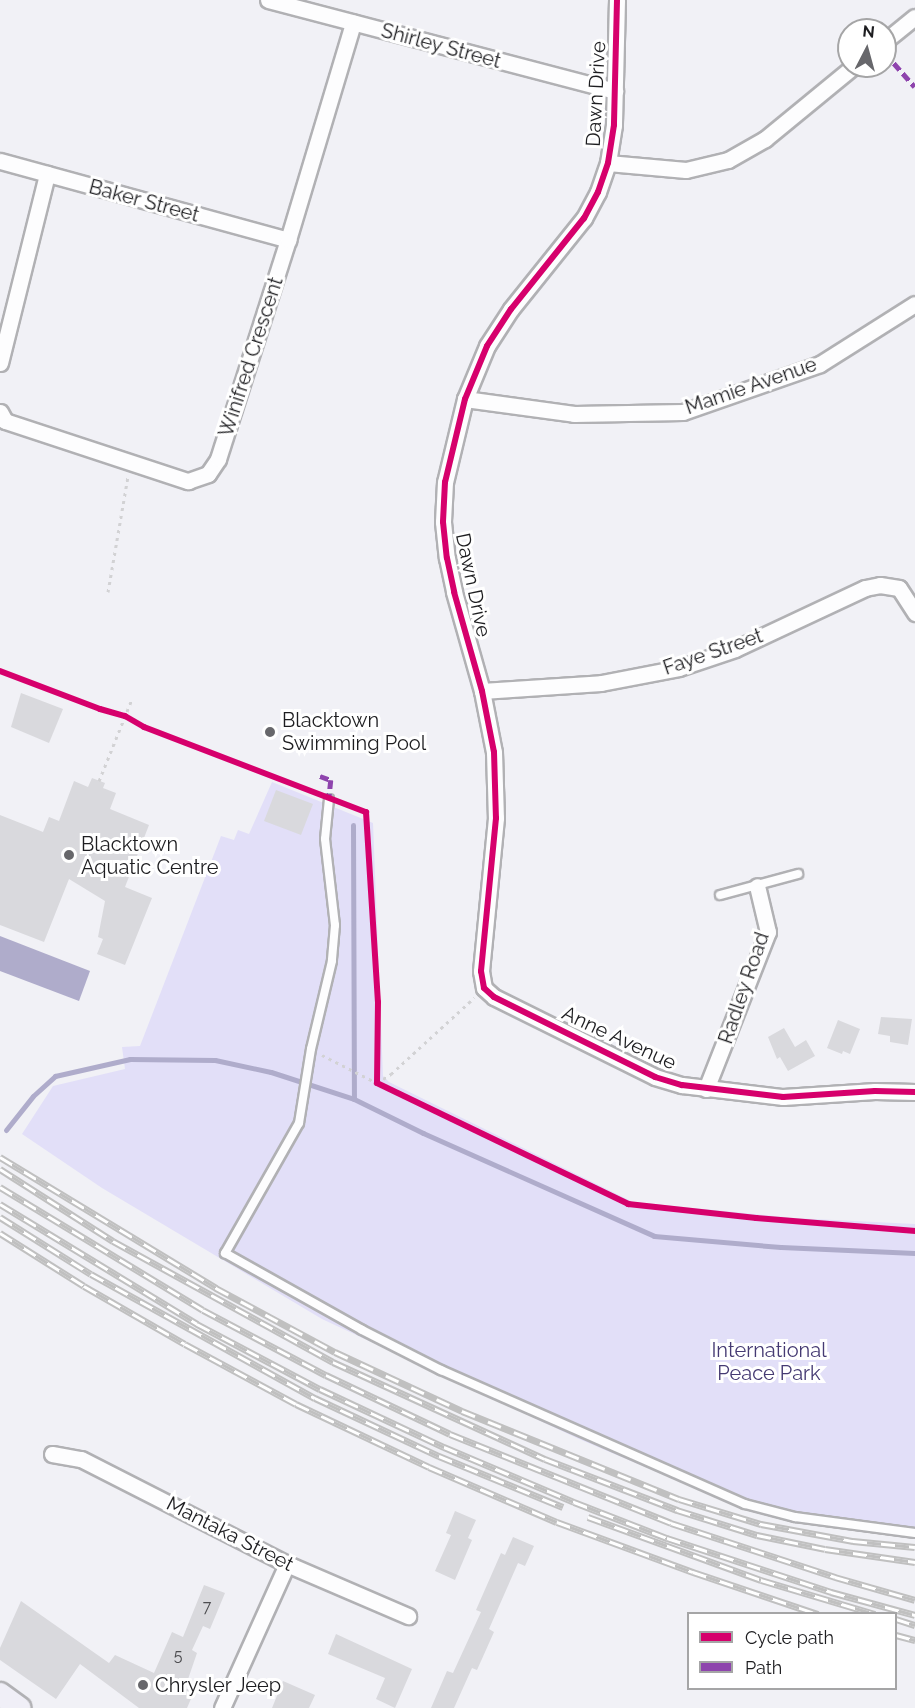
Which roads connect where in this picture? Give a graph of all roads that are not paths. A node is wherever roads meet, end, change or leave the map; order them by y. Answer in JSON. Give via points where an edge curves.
{"nodes":[{"id":1,"x":268,"y":0,"type":"edge"},
{"id":2,"x":616,"y":0,"type":"edge"},
{"id":3,"x":915,"y":17,"type":"edge"},
{"id":4,"x":353,"y":23,"type":"junction"},
{"id":5,"x":897,"y":31,"type":"edge"},
{"id":6,"x":839,"y":78,"type":"edge"},
{"id":7,"x":615,"y":91,"type":"junction"},
{"id":8,"x":0,"y":161,"type":"edge"},
{"id":9,"x":608,"y":163,"type":"junction"},
{"id":10,"x":46,"y":174,"type":"junction"},
{"id":11,"x":288,"y":240,"type":"junction"},
{"id":12,"x":915,"y":304,"type":"edge"},
{"id":13,"x":0,"y":363,"type":"edge"},
{"id":14,"x":465,"y":399,"type":"junction"},
{"id":15,"x":0,"y":412,"type":"edge"},
{"id":16,"x":915,"y":613,"type":"edge"},
{"id":17,"x":482,"y":691,"type":"junction"},
{"id":18,"x":329,"y":799,"type":"dead end"},
{"id":19,"x":798,"y":874,"type":"dead end"},
{"id":20,"x":757,"y":886,"type":"junction"},
{"id":21,"x":720,"y":895,"type":"dead end"},
{"id":22,"x":489,"y":993,"type":"joint"},
{"id":23,"x":706,"y":1089,"type":"junction"},
{"id":24,"x":915,"y":1092,"type":"edge"},
{"id":25,"x":52,"y":1454,"type":"dead end"},
{"id":26,"x":915,"y":1533,"type":"edge"},
{"id":27,"x":287,"y":1564,"type":"junction"},
{"id":28,"x":408,"y":1616,"type":"dead end"},
{"id":29,"x":0,"y":1694,"type":"edge"},
{"id":30,"x":19,"y":1708,"type":"edge"},
{"id":31,"x":222,"y":1708,"type":"edge"}],
"edges":[{"from":1,"to":4,"type":"street","name":"Shirley Street"},
{"from":2,"to":7,"type":"street","name":"Dawn Drive"},
{"from":3,"to":5,"type":"street"},
{"from":4,"to":7,"type":"street","name":"Shirley Street"},
{"from":4,"to":11,"type":"street","name":"Winifred Crescent"},
{"from":6,"to":9,"type":"street","via":[[765,139],[728,160],[686,170]]},
{"from":7,"to":9,"type":"street","name":"Dawn Drive"},
{"from":8,"to":10,"type":"street","name":"Baker Street"},
{"from":9,"to":14,"type":"street","name":"Dawn Drive","via":[[584,218],[495,332],[476,366]]},
{"from":10,"to":11,"type":"street","name":"Baker Street"},
{"from":10,"to":13,"type":"street"},
{"from":11,"to":15,"type":"street","name":"Winifred Crescent","via":[[218,459],[208,474],[188,481],[5,421]]},
{"from":12,"to":14,"type":"street","name":"Mamie Avenue","via":[[820,364],[683,412],[574,414]]},
{"from":14,"to":17,"type":"street","name":"Dawn Drive","via":[[445,482],[443,522],[454,592]]},
{"from":16,"to":17,"type":"street","name":"Faye Street","via":[[898,588],[880,585],[865,588],[735,649],[679,668],[601,683]]},
{"from":17,"to":22,"type":"street","name":"Dawn Drive","via":[[494,752],[496,818],[481,971]]},
{"from":18,"to":26,"type":"lane","via":[[325,840],[335,925],[333,961],[311,1049],[299,1123],[225,1253],[441,1370],[745,1504],[795,1517]]},
{"from":19,"to":20,"type":"lane"},
{"from":20,"to":21,"type":"lane"},
{"from":20,"to":23,"type":"street","name":"Radley Road","via":[[768,932]]},
{"from":22,"to":23,"type":"street","name":"Anne Avenue","via":[[655,1077]]},
{"from":23,"to":24,"type":"street","name":"Anne Avenue","via":[[783,1097]]},
{"from":25,"to":27,"type":"street","name":"Mantaka Street","via":[[81,1459]]},
{"from":27,"to":28,"type":"street","name":"Mantaka Street"},
{"from":27,"to":31,"type":"street"},
{"from":29,"to":30,"type":"main road"}]}
